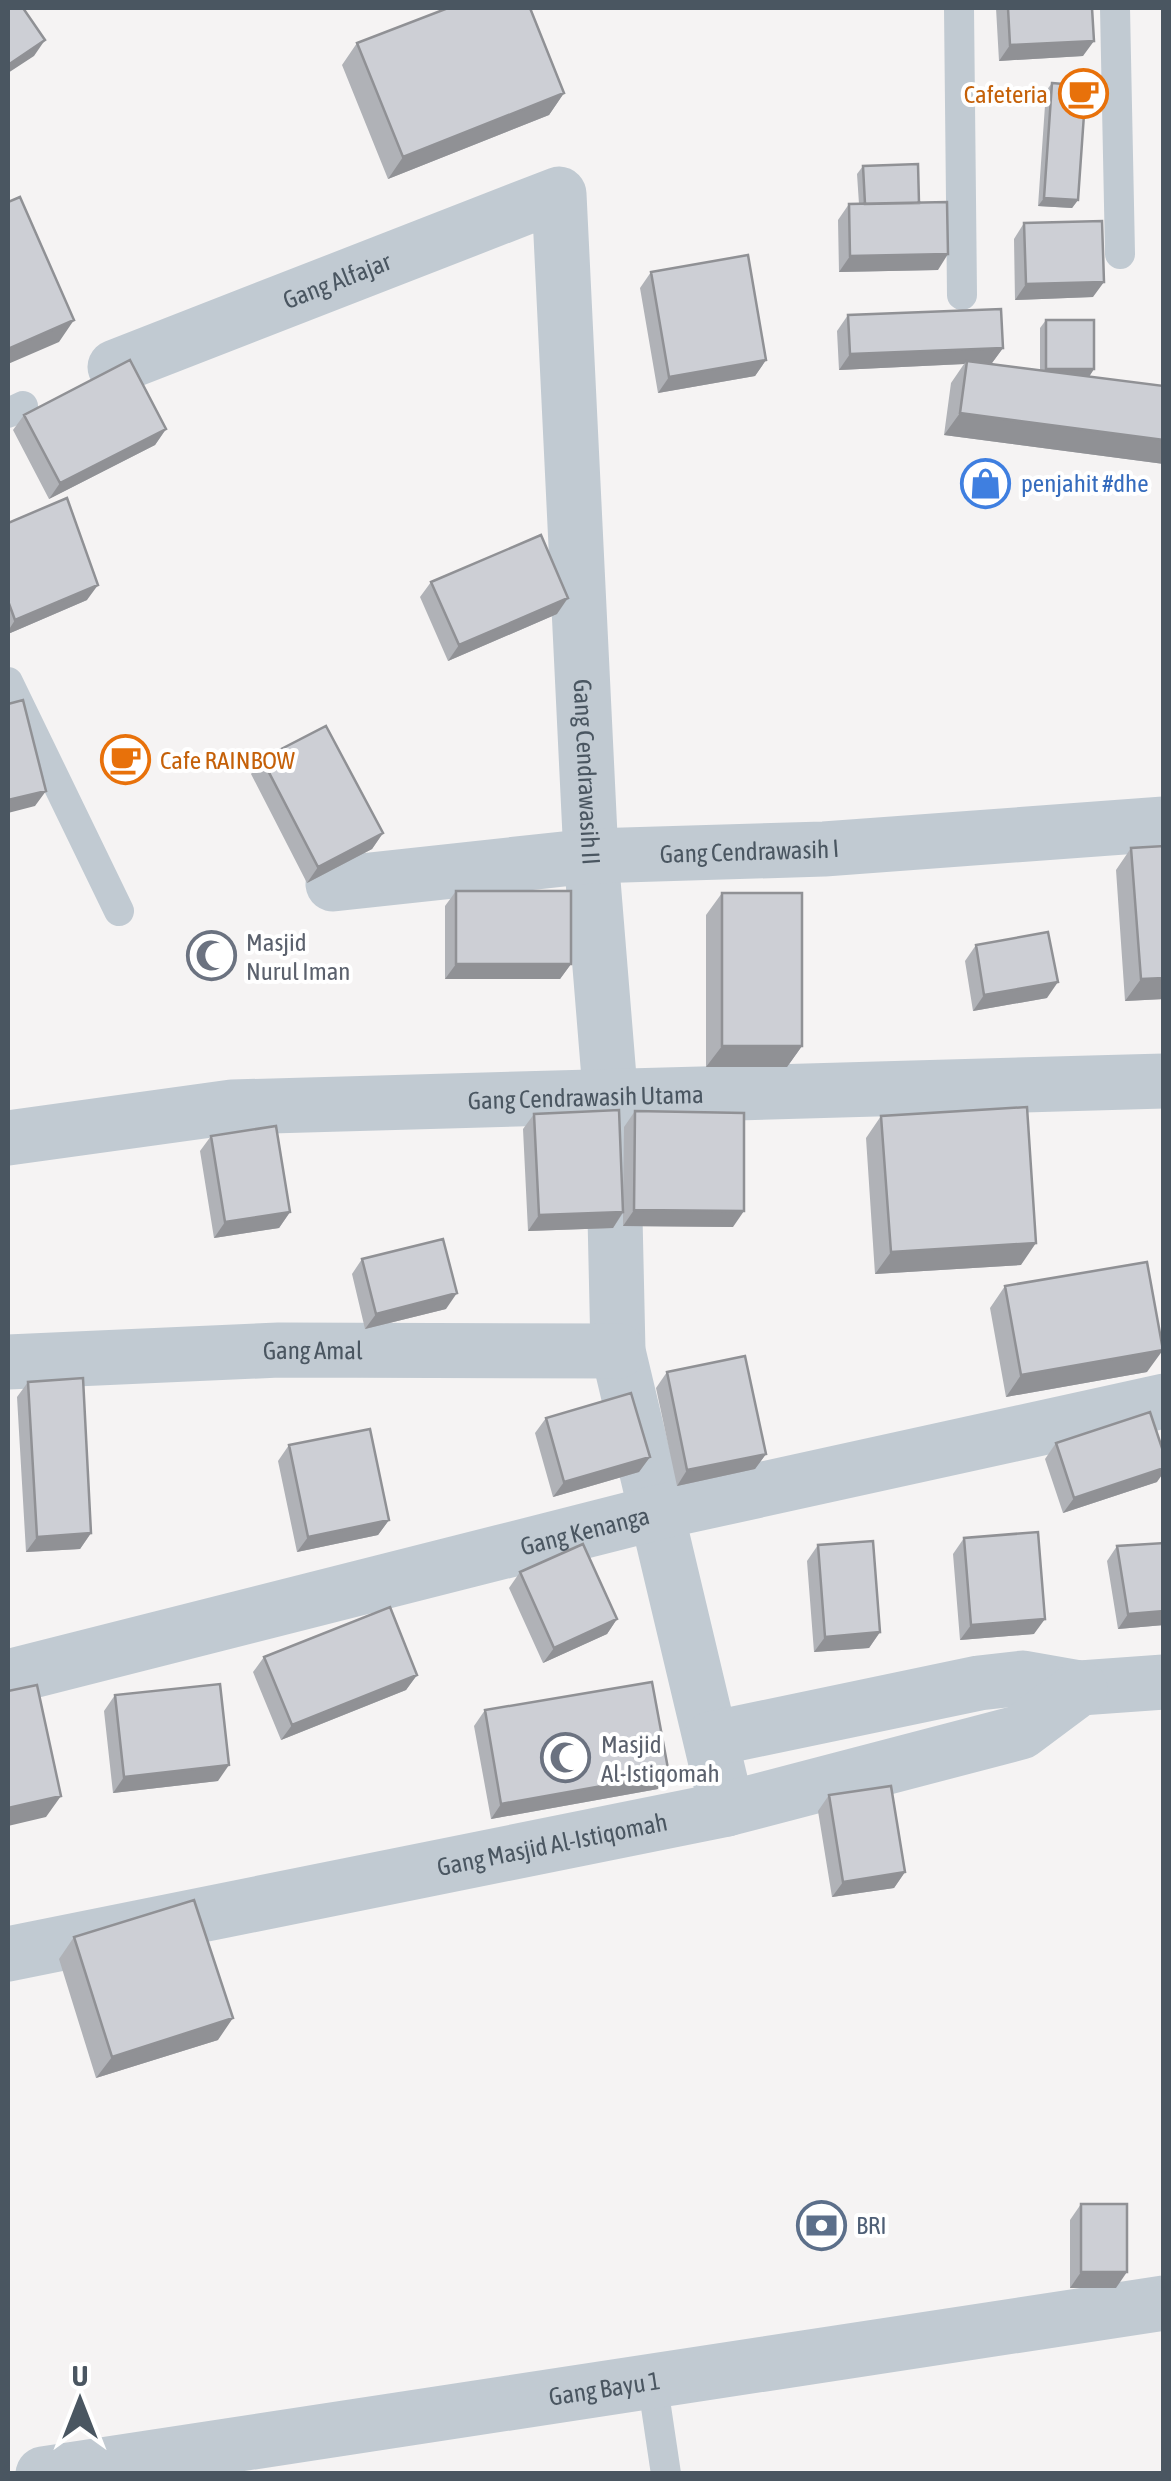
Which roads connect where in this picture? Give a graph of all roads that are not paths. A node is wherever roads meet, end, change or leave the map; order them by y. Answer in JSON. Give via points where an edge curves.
{"nodes":[{"id":1,"x":958,"y":8,"type":"edge"},
{"id":2,"x":1115,"y":8,"type":"edge"},
{"id":3,"x":559,"y":194,"type":"joint"},
{"id":4,"x":1120,"y":254,"type":"dead end"},
{"id":5,"x":962,"y":294,"type":"dead end"},
{"id":6,"x":115,"y":368,"type":"edge"},
{"id":7,"x":8,"y":682,"type":"edge"},
{"id":8,"x":1164,"y":824,"type":"edge"},
{"id":9,"x":591,"y":856,"type":"junction"},
{"id":10,"x":333,"y":884,"type":"edge"},
{"id":11,"x":120,"y":912,"type":"dead end"},
{"id":12,"x":1164,"y":1081,"type":"edge"},
{"id":13,"x":612,"y":1096,"type":"junction"},
{"id":14,"x":8,"y":1138,"type":"edge"},
{"id":15,"x":618,"y":1351,"type":"junction"},
{"id":16,"x":8,"y":1362,"type":"edge"},
{"id":17,"x":1164,"y":1401,"type":"edge"},
{"id":18,"x":655,"y":1513,"type":"junction"},
{"id":19,"x":8,"y":1676,"type":"edge"},
{"id":20,"x":1164,"y":1682,"type":"edge"},
{"id":21,"x":1080,"y":1688,"type":"junction"},
{"id":22,"x":711,"y":1740,"type":"junction"},
{"id":23,"x":727,"y":1809,"type":"junction"},
{"id":24,"x":8,"y":1954,"type":"edge"},
{"id":25,"x":1164,"y":2302,"type":"edge"},
{"id":26,"x":652,"y":2380,"type":"junction"},
{"id":27,"x":60,"y":2472,"type":"edge"},
{"id":28,"x":666,"y":2474,"type":"edge"}],
"edges":[{"from":1,"to":5,"type":"lane"},
{"from":2,"to":4,"type":"lane"},
{"from":3,"to":6,"type":"street","name":"Gang Alfajar"},
{"from":3,"to":9,"type":"street","name":"Gang Cendrawasih II"},
{"from":7,"to":11,"type":"lane"},
{"from":8,"to":9,"type":"street","name":"Gang Cendrawasih I","via":[[824,849]]},
{"from":9,"to":10,"type":"street","name":"Gang Cendrawasih I"},
{"from":9,"to":13,"type":"street","name":"Gang Cendrawasih II"},
{"from":12,"to":13,"type":"street","name":"Gang Cendrawasih Utama"},
{"from":13,"to":14,"type":"street","name":"Gang Cendrawasih Utama","via":[[232,1107]]},
{"from":13,"to":15,"type":"street","name":"Gang Cendrawasih II"},
{"from":15,"to":16,"type":"street","name":"Gang Amal","via":[[279,1350]]},
{"from":15,"to":18,"type":"street","name":"Gang Cendrawasih II"},
{"from":17,"to":18,"type":"street","name":"Gang Kenanga"},
{"from":18,"to":19,"type":"street","name":"Gang Kenanga"},
{"from":18,"to":22,"type":"street","name":"Gang Cendrawasih II"},
{"from":20,"to":21,"type":"street"},
{"from":21,"to":22,"type":"street","via":[[1023,1678],[978,1683]]},
{"from":21,"to":23,"type":"street","name":"Gang Masjid Al-Istiqomah","via":[[1021,1732]]},
{"from":22,"to":23,"type":"street","name":"Gang Cendrawasih II"},
{"from":23,"to":24,"type":"street","name":"Gang Masjid Al-Istiqomah"},
{"from":25,"to":26,"type":"street","name":"Gang Bayu 1"},
{"from":26,"to":27,"type":"street","name":"Gang Bayu 1"},
{"from":26,"to":28,"type":"lane"}]}
